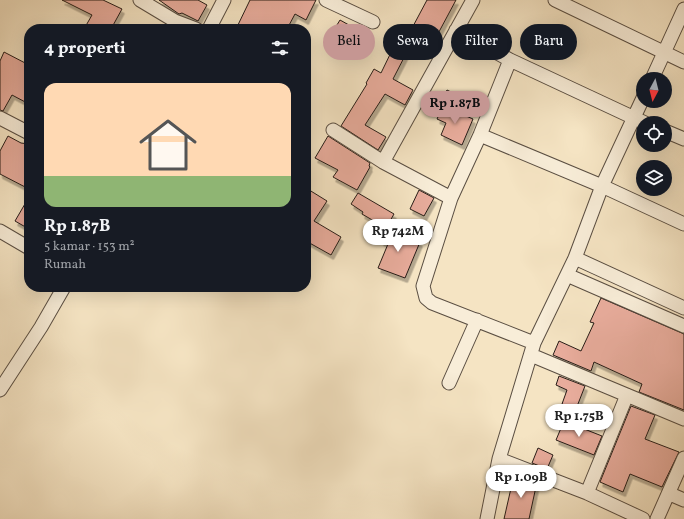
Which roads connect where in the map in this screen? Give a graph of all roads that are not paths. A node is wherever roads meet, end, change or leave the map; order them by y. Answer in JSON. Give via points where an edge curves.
{"nodes":[{"id":1,"x":140,"y":0,"type":"edge"},
{"id":2,"x":224,"y":0,"type":"edge"},
{"id":3,"x":326,"y":0,"type":"edge"},
{"id":4,"x":473,"y":0,"type":"edge"},
{"id":5,"x":555,"y":0,"type":"edge"},
{"id":6,"x":684,"y":9,"type":"edge"},
{"id":7,"x":373,"y":22,"type":"dead end"},
{"id":8,"x":183,"y":24,"type":"edge"},
{"id":9,"x":212,"y":24,"type":"edge"},
{"id":10,"x":459,"y":24,"type":"edge"},
{"id":11,"x":451,"y":39,"type":"edge"},
{"id":12,"x":665,"y":53,"type":"junction"},
{"id":13,"x":510,"y":60,"type":"joint"},
{"id":14,"x":684,"y":62,"type":"edge"},
{"id":15,"x":656,"y":72,"type":"edge"},
{"id":16,"x":0,"y":118,"type":"edge"},
{"id":17,"x":636,"y":119,"type":"edge"},
{"id":18,"x":636,"y":125,"type":"edge"},
{"id":19,"x":24,"y":130,"type":"edge"},
{"id":20,"x":333,"y":130,"type":"dead end"},
{"id":21,"x":672,"y":134,"type":"edge"},
{"id":22,"x":480,"y":135,"type":"junction"},
{"id":23,"x":684,"y":139,"type":"edge"},
{"id":24,"x":383,"y":162,"type":"junction"},
{"id":25,"x":602,"y":186,"type":"junction"},
{"id":26,"x":450,"y":198,"type":"junction"},
{"id":27,"x":684,"y":224,"type":"edge"},
{"id":28,"x":0,"y":232,"type":"edge"},
{"id":29,"x":24,"y":245,"type":"edge"},
{"id":30,"x":575,"y":258,"type":"junction"},
{"id":31,"x":567,"y":275,"type":"junction"},
{"id":32,"x":61,"y":292,"type":"edge"},
{"id":33,"x":684,"y":308,"type":"edge"},
{"id":34,"x":477,"y":320,"type":"junction"},
{"id":35,"x":684,"y":326,"type":"edge"},
{"id":36,"x":532,"y":349,"type":"junction"},
{"id":37,"x":449,"y":383,"type":"dead end"},
{"id":38,"x":0,"y":390,"type":"edge"},
{"id":39,"x":627,"y":395,"type":"junction"},
{"id":40,"x":684,"y":419,"type":"edge"},
{"id":41,"x":684,"y":458,"type":"edge"},
{"id":42,"x":499,"y":459,"type":"junction"},
{"id":43,"x":587,"y":493,"type":"junction"},
{"id":44,"x":670,"y":494,"type":"junction"},
{"id":45,"x":684,"y":500,"type":"edge"},
{"id":46,"x":487,"y":519,"type":"edge"},
{"id":47,"x":643,"y":519,"type":"edge"},
{"id":48,"x":657,"y":519,"type":"edge"}],
"edges":[{"from":1,"to":8,"type":"street"},
{"from":2,"to":9,"type":"street"},
{"from":3,"to":7,"type":"street"},
{"from":4,"to":10,"type":"street"},
{"from":5,"to":12,"type":"street"},
{"from":6,"to":12,"type":"street"},
{"from":11,"to":24,"type":"street"},
{"from":12,"to":14,"type":"street"},
{"from":12,"to":15,"type":"street"},
{"from":13,"to":17,"type":"street"},
{"from":13,"to":22,"type":"street"},
{"from":16,"to":19,"type":"street"},
{"from":18,"to":25,"type":"street"},
{"from":20,"to":24,"type":"street"},
{"from":21,"to":23,"type":"street"},
{"from":22,"to":25,"type":"street"},
{"from":22,"to":26,"type":"street"},
{"from":24,"to":26,"type":"street"},
{"from":25,"to":27,"type":"street"},
{"from":25,"to":30,"type":"street"},
{"from":26,"to":34,"type":"street","via":[[423,286],[424,293],[432,303]]},
{"from":28,"to":29,"type":"street"},
{"from":30,"to":31,"type":"street"},
{"from":30,"to":33,"type":"street"},
{"from":31,"to":35,"type":"street"},
{"from":31,"to":36,"type":"street"},
{"from":32,"to":38,"type":"street"},
{"from":34,"to":36,"type":"street"},
{"from":34,"to":37,"type":"street"},
{"from":36,"to":39,"type":"street"},
{"from":36,"to":42,"type":"street"},
{"from":39,"to":40,"type":"street"},
{"from":39,"to":43,"type":"street"},
{"from":41,"to":44,"type":"street"},
{"from":42,"to":43,"type":"street"},
{"from":42,"to":46,"type":"street"},
{"from":43,"to":47,"type":"street"},
{"from":44,"to":45,"type":"street"},
{"from":44,"to":48,"type":"street"}]}
